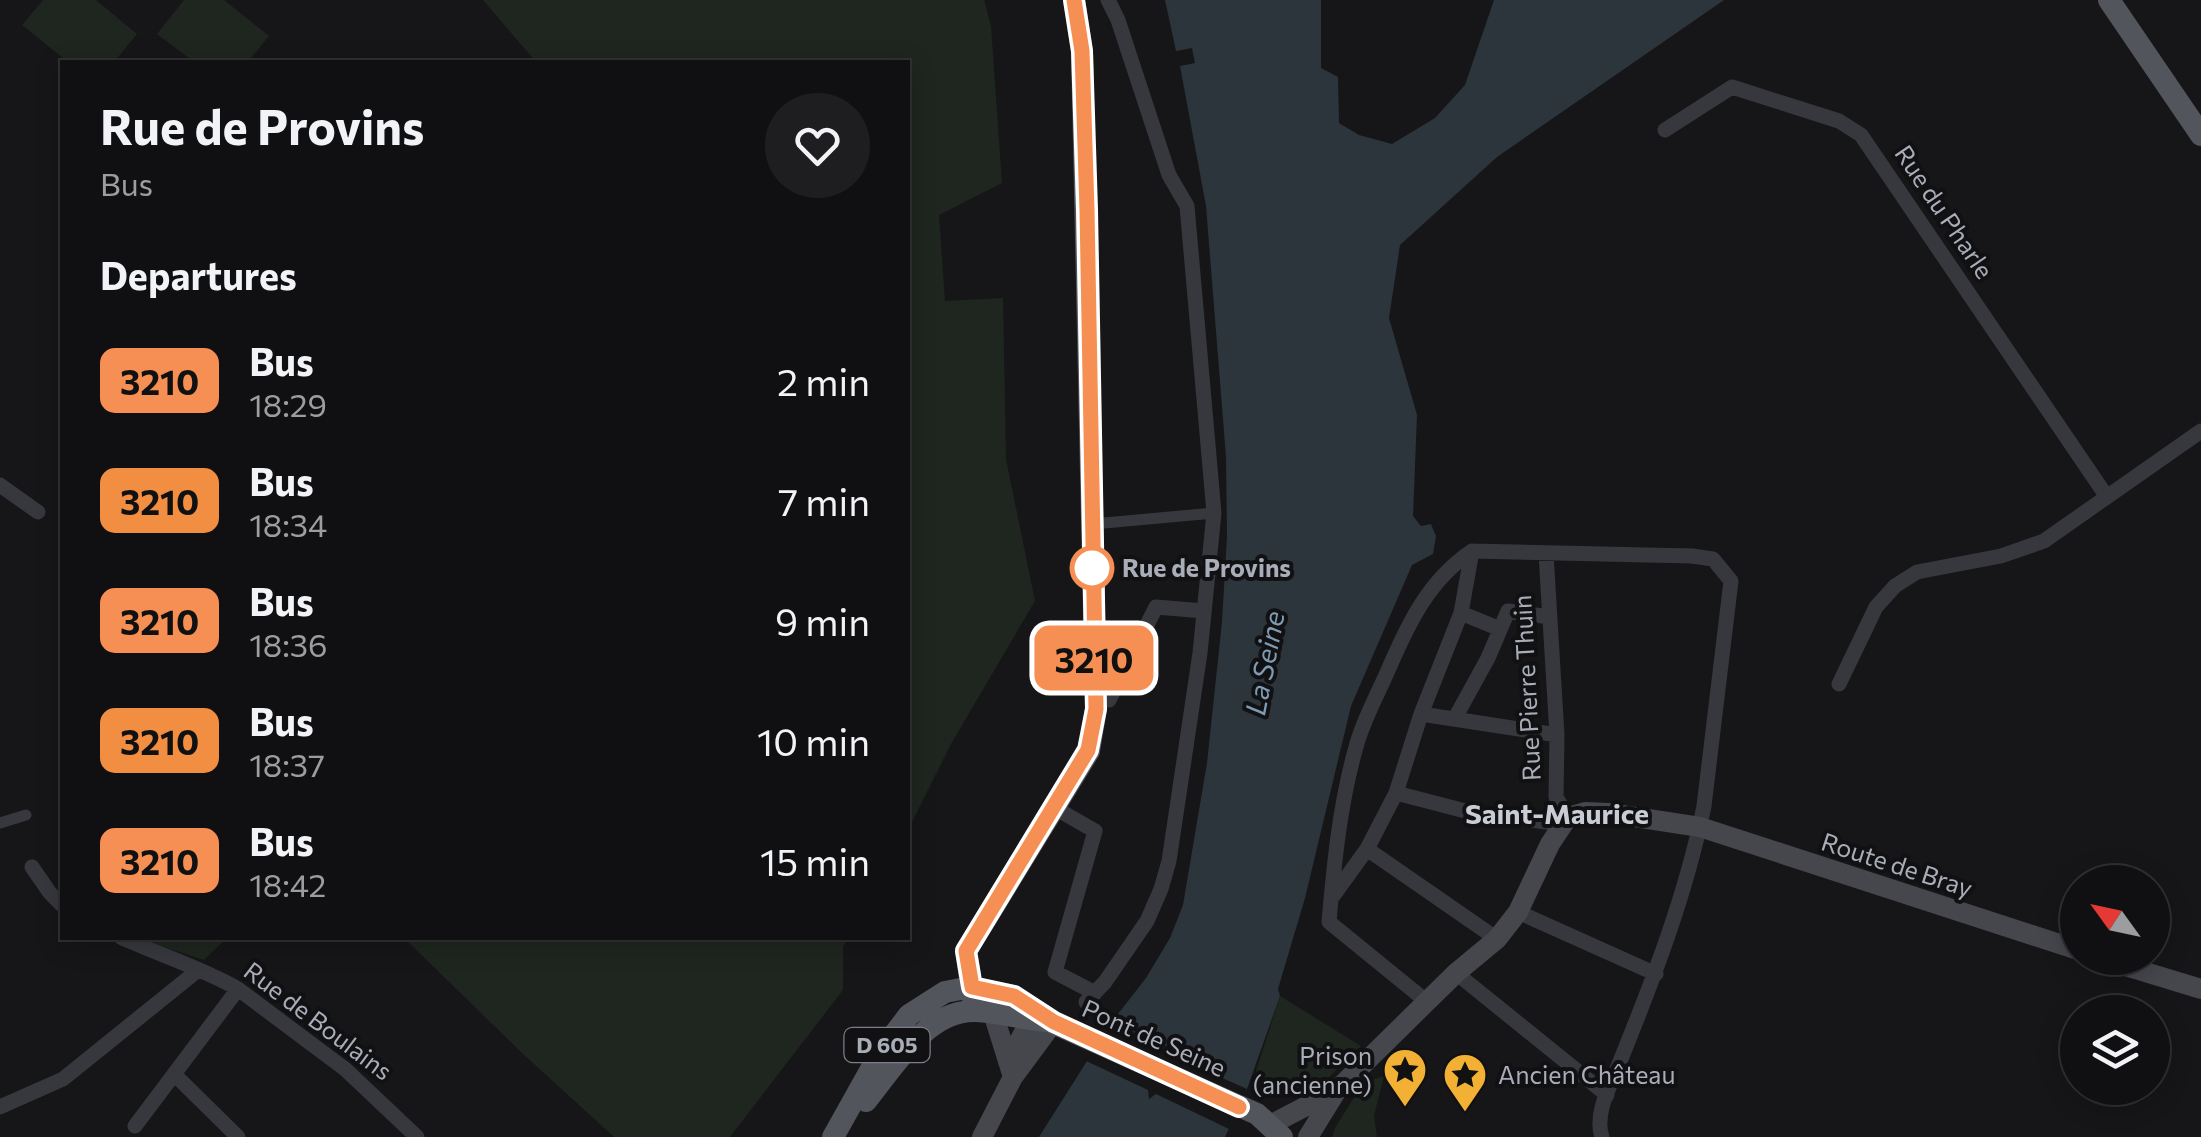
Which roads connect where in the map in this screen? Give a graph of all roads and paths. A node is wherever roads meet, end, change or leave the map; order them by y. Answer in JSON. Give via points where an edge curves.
{"nodes":[{"id":1,"x":1074,"y":0,"type":"edge"},
{"id":2,"x":1108,"y":0,"type":"edge"},
{"id":3,"x":2109,"y":0,"type":"edge"},
{"id":4,"x":1665,"y":130,"type":"dead end"},
{"id":5,"x":2201,"y":135,"type":"edge"},
{"id":6,"x":2201,"y":432,"type":"edge"},
{"id":7,"x":0,"y":485,"type":"edge"},
{"id":8,"x":2108,"y":497,"type":"junction"},
{"id":9,"x":38,"y":512,"type":"dead end"},
{"id":10,"x":1214,"y":513,"type":"junction"},
{"id":11,"x":1093,"y":524,"type":"junction"},
{"id":12,"x":1472,"y":550,"type":"junction"},
{"id":13,"x":1546,"y":554,"type":"junction"},
{"id":14,"x":1204,"y":612,"type":"junction"},
{"id":15,"x":1461,"y":612,"type":"junction"},
{"id":16,"x":1548,"y":618,"type":"junction"},
{"id":17,"x":1500,"y":629,"type":"junction"},
{"id":18,"x":1839,"y":684,"type":"dead end"},
{"id":19,"x":1096,"y":700,"type":"junction"},
{"id":20,"x":1421,"y":714,"type":"junction"},
{"id":21,"x":1455,"y":718,"type":"junction"},
{"id":22,"x":1557,"y":735,"type":"junction"},
{"id":23,"x":1396,"y":794,"type":"junction"},
{"id":24,"x":1055,"y":808,"type":"junction"},
{"id":25,"x":26,"y":815,"type":"dead end"},
{"id":26,"x":1566,"y":820,"type":"junction"},
{"id":27,"x":0,"y":823,"type":"edge"},
{"id":28,"x":1700,"y":827,"type":"junction"},
{"id":29,"x":1367,"y":849,"type":"junction"},
{"id":30,"x":32,"y":866,"type":"dead end"},
{"id":31,"x":1331,"y":900,"type":"junction"},
{"id":32,"x":60,"y":903,"type":"edge"},
{"id":33,"x":1518,"y":912,"type":"junction"},
{"id":34,"x":1497,"y":939,"type":"junction"},
{"id":35,"x":126,"y":940,"type":"edge"},
{"id":36,"x":2060,"y":944,"type":"edge"},
{"id":37,"x":197,"y":972,"type":"junction"},
{"id":38,"x":1456,"y":973,"type":"junction"},
{"id":39,"x":1656,"y":974,"type":"junction"},
{"id":40,"x":2153,"y":975,"type":"edge"},
{"id":41,"x":238,"y":990,"type":"junction"},
{"id":42,"x":2201,"y":990,"type":"edge"},
{"id":43,"x":1426,"y":1001,"type":"junction"},
{"id":44,"x":980,"y":1004,"type":"junction"},
{"id":45,"x":1040,"y":1017,"type":"junction"},
{"id":46,"x":1011,"y":1069,"type":"junction"},
{"id":47,"x":174,"y":1074,"type":"junction"},
{"id":48,"x":1336,"y":1090,"type":"junction"},
{"id":49,"x":1607,"y":1096,"type":"junction"},
{"id":50,"x":0,"y":1107,"type":"edge"},
{"id":51,"x":135,"y":1126,"type":"dead end"},
{"id":52,"x":1276,"y":1131,"type":"edge"},
{"id":53,"x":238,"y":1137,"type":"edge"},
{"id":54,"x":417,"y":1137,"type":"edge"},
{"id":55,"x":834,"y":1137,"type":"edge"},
{"id":56,"x":982,"y":1137,"type":"edge"},
{"id":57,"x":1308,"y":1137,"type":"edge"},
{"id":58,"x":1602,"y":1137,"type":"edge"}],
"edges":[{"from":1,"to":11,"type":"main road","via":[[1083,71]]},
{"from":2,"to":10,"type":"street","via":[[1169,175],[1187,206]]},
{"from":3,"to":5,"type":"main road"},
{"from":4,"to":8,"type":"street","name":"Rue du Pharle","via":[[1732,88],[1839,121],[1861,135]]},
{"from":6,"to":8,"type":"street"},
{"from":7,"to":9,"type":"street"},
{"from":8,"to":18,"type":"street","via":[[2044,541],[1917,572],[1894,586],[1876,607]]},
{"from":10,"to":11,"type":"street"},
{"from":10,"to":14,"type":"street"},
{"from":11,"to":19,"type":"main road"},
{"from":12,"to":13,"type":"street"},
{"from":12,"to":15,"type":"street"},
{"from":12,"to":31,"type":"street","via":[[1451,565],[1410,621],[1356,746]]},
{"from":13,"to":16,"type":"street","name":"Rue Pierre Thuin"},
{"from":13,"to":28,"type":"street","via":[[1713,559],[1731,581]]},
{"from":14,"to":19,"type":"street","via":[[1156,607],[1110,700]]},
{"from":14,"to":24,"type":"street","via":[[1170,861],[1147,921],[1091,997],[1054,972],[1095,831]]},
{"from":15,"to":17,"type":"street"},
{"from":15,"to":20,"type":"street"},
{"from":16,"to":17,"type":"street","via":[[1508,611]]},
{"from":16,"to":22,"type":"street","name":"Rue Pierre Thuin"},
{"from":17,"to":21,"type":"street"},
{"from":19,"to":24,"type":"main road","via":[[1088,750]]},
{"from":20,"to":21,"type":"street"},
{"from":20,"to":23,"type":"street"},
{"from":21,"to":22,"type":"street"},
{"from":22,"to":26,"type":"street","name":"Rue Pierre Thuin","via":[[1556,797]]},
{"from":23,"to":26,"type":"street","via":[[1472,813]]},
{"from":23,"to":29,"type":"street"},
{"from":24,"to":44,"type":"main road","via":[[966,951]]},
{"from":25,"to":27,"type":"street"},
{"from":26,"to":28,"type":"main road","name":"Route de Bray","via":[[1609,813]]},
{"from":26,"to":33,"type":"main road"},
{"from":28,"to":36,"type":"main road","name":"Route de Bray"},
{"from":28,"to":39,"type":"street"},
{"from":29,"to":31,"type":"street"},
{"from":29,"to":34,"type":"street"},
{"from":30,"to":32,"type":"street"},
{"from":31,"to":43,"type":"street","via":[[1329,922]]},
{"from":33,"to":34,"type":"main road"},
{"from":33,"to":39,"type":"street"},
{"from":34,"to":38,"type":"main road"},
{"from":35,"to":37,"type":"street","name":"Rue de Boulains"},
{"from":37,"to":41,"type":"street","name":"Rue de Boulains"},
{"from":37,"to":50,"type":"street","via":[[62,1079]]},
{"from":38,"to":43,"type":"main road"},
{"from":38,"to":49,"type":"street"},
{"from":39,"to":49,"type":"street"},
{"from":40,"to":42,"type":"main road"},
{"from":41,"to":47,"type":"street"},
{"from":41,"to":54,"type":"street","name":"Rue de Boulains","via":[[362,1084]]},
{"from":43,"to":48,"type":"main road"},
{"from":44,"to":45,"type":"main road"},
{"from":44,"to":45,"type":"main road","via":[[1014,996]]},
{"from":44,"to":46,"type":"main road"},
{"from":44,"to":55,"type":"main road","number":"D 605","via":[[945,992],[909,1015]]},
{"from":45,"to":46,"type":"main road"},
{"from":45,"to":52,"type":"main road","name":"Pont de Seine","via":[[1239,1107]]},
{"from":46,"to":56,"type":"main road"},
{"from":47,"to":51,"type":"street"},
{"from":47,"to":53,"type":"street"},
{"from":48,"to":52,"type":"main road"},
{"from":48,"to":57,"type":"main road"},
{"from":49,"to":58,"type":"street","via":[[1598,1124]]}]}
